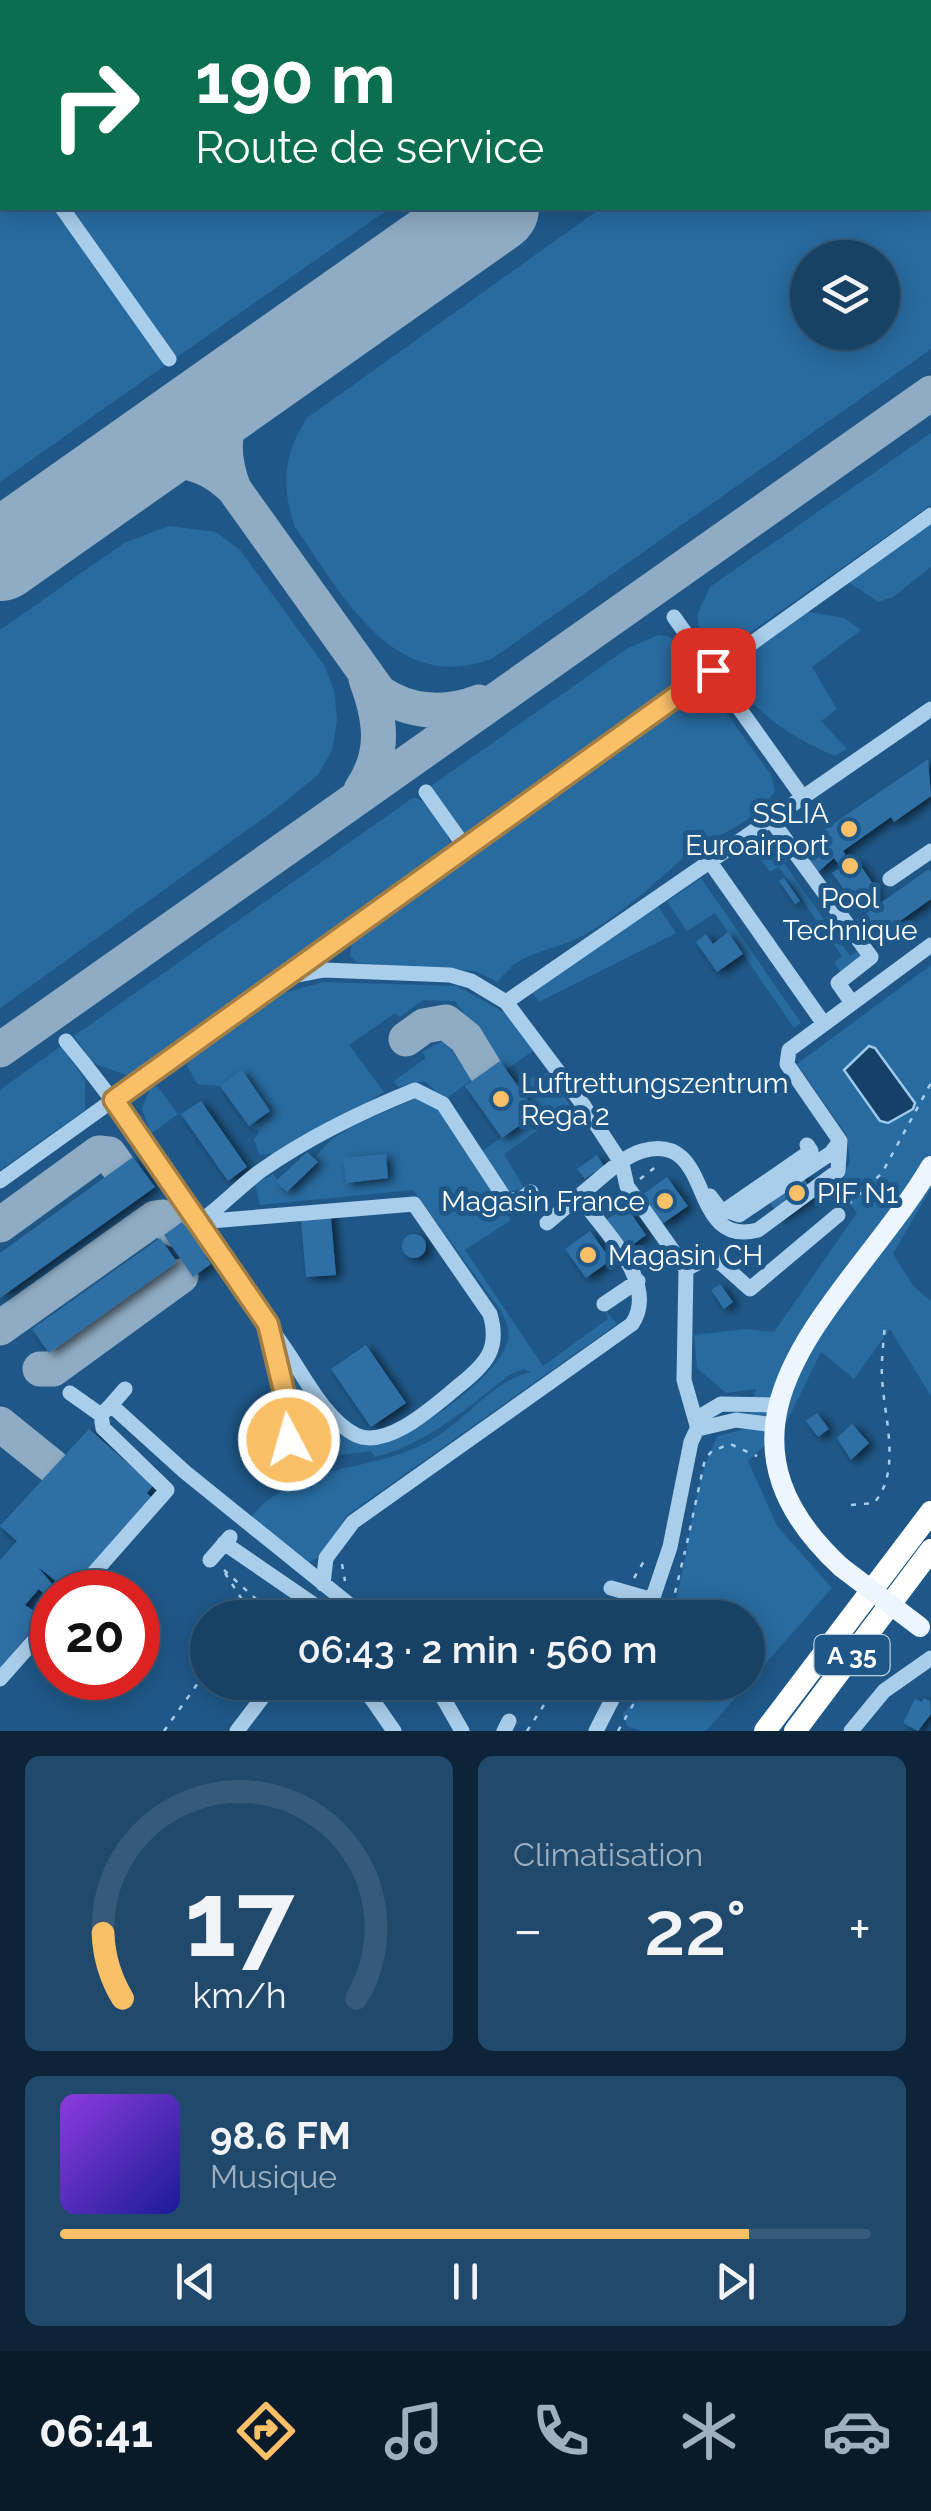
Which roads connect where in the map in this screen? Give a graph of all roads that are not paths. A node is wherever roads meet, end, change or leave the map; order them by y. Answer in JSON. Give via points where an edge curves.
{"nodes":[{"id":1,"x":63,"y":210,"type":"edge"},
{"id":2,"x":168,"y":359,"type":"dead end"},
{"id":3,"x":931,"y":515,"type":"edge"},
{"id":4,"x":674,"y":617,"type":"dead end"},
{"id":5,"x":713,"y":670,"type":"junction"},
{"id":6,"x":931,"y":709,"type":"edge"},
{"id":7,"x":426,"y":792,"type":"dead end"},
{"id":8,"x":804,"y":799,"type":"junction"},
{"id":9,"x":772,"y":821,"type":"junction"},
{"id":10,"x":465,"y":847,"type":"junction"},
{"id":11,"x":931,"y":852,"type":"edge"},
{"id":12,"x":710,"y":862,"type":"junction"},
{"id":13,"x":890,"y":879,"type":"dead end"},
{"id":14,"x":931,"y":945,"type":"edge"},
{"id":15,"x":279,"y":980,"type":"junction"},
{"id":16,"x":506,"y":1002,"type":"junction"},
{"id":17,"x":852,"y":1003,"type":"junction"},
{"id":18,"x":824,"y":1024,"type":"junction"},
{"id":19,"x":66,"y":1041,"type":"dead end"},
{"id":20,"x":114,"y":1100,"type":"junction"},
{"id":21,"x":840,"y":1141,"type":"junction"},
{"id":22,"x":807,"y":1145,"type":"dead end"},
{"id":23,"x":622,"y":1164,"type":"junction"},
{"id":24,"x":931,"y":1166,"type":"edge"},
{"id":25,"x":0,"y":1181,"type":"edge"},
{"id":26,"x":698,"y":1181,"type":"junction"},
{"id":27,"x":531,"y":1192,"type":"dead end"},
{"id":28,"x":579,"y":1196,"type":"junction"},
{"id":29,"x":724,"y":1211,"type":"junction"},
{"id":30,"x":838,"y":1215,"type":"road end"},
{"id":31,"x":198,"y":1222,"type":"junction"},
{"id":32,"x":547,"y":1223,"type":"dead end"},
{"id":33,"x":686,"y":1269,"type":"junction"},
{"id":34,"x":638,"y":1282,"type":"junction"},
{"id":35,"x":604,"y":1304,"type":"dead end"},
{"id":36,"x":268,"y":1324,"type":"junction"},
{"id":37,"x":125,"y":1389,"type":"dead end"},
{"id":38,"x":70,"y":1393,"type":"dead end"},
{"id":39,"x":106,"y":1410,"type":"junction"},
{"id":40,"x":775,"y":1415,"type":"junction"},
{"id":41,"x":698,"y":1428,"type":"junction"},
{"id":42,"x":278,"y":1473,"type":"dead end"},
{"id":43,"x":931,"y":1512,"type":"edge"},
{"id":44,"x":931,"y":1550,"type":"edge"},
{"id":45,"x":213,"y":1562,"type":"road end"},
{"id":46,"x":97,"y":1570,"type":"edge"},
{"id":47,"x":323,"y":1584,"type":"junction"},
{"id":48,"x":611,"y":1588,"type":"dead end"},
{"id":49,"x":343,"y":1593,"type":"junction"},
{"id":50,"x":305,"y":1600,"type":"edge"},
{"id":51,"x":337,"y":1600,"type":"edge"},
{"id":52,"x":349,"y":1600,"type":"edge"},
{"id":53,"x":652,"y":1600,"type":"joint"},
{"id":54,"x":926,"y":1631,"type":"edge"},
{"id":55,"x":30,"y":1645,"type":"edge"},
{"id":56,"x":931,"y":1658,"type":"edge"},
{"id":57,"x":0,"y":1679,"type":"edge"},
{"id":58,"x":260,"y":1700,"type":"edge"},
{"id":59,"x":372,"y":1700,"type":"edge"},
{"id":60,"x":444,"y":1700,"type":"edge"},
{"id":61,"x":612,"y":1700,"type":"edge"},
{"id":62,"x":765,"y":1730,"type":"edge"},
{"id":63,"x":237,"y":1731,"type":"edge"},
{"id":64,"x":394,"y":1731,"type":"edge"},
{"id":65,"x":462,"y":1731,"type":"edge"},
{"id":66,"x":596,"y":1731,"type":"edge"},
{"id":67,"x":795,"y":1731,"type":"edge"},
{"id":68,"x":852,"y":1731,"type":"edge"}],
"edges":[{"from":1,"to":2,"type":"street"},
{"from":3,"to":5,"type":"street"},
{"from":4,"to":5,"type":"street"},
{"from":5,"to":8,"type":"street"},
{"from":5,"to":10,"type":"street"},
{"from":6,"to":8,"type":"street"},
{"from":7,"to":10,"type":"street"},
{"from":8,"to":9,"type":"street"},
{"from":9,"to":12,"type":"street"},
{"from":9,"to":17,"type":"street","via":[[870,958],[838,982]]},
{"from":10,"to":15,"type":"street"},
{"from":11,"to":13,"type":"street"},
{"from":12,"to":16,"type":"street"},
{"from":12,"to":18,"type":"street"},
{"from":14,"to":17,"type":"street"},
{"from":15,"to":16,"type":"street","via":[[324,970],[450,975]]},
{"from":15,"to":20,"type":"street"},
{"from":16,"to":23,"type":"street"},
{"from":17,"to":18,"type":"street"},
{"from":18,"to":21,"type":"street","via":[[789,1050],[786,1064]]},
{"from":19,"to":20,"type":"street"},
{"from":20,"to":25,"type":"street"},
{"from":20,"to":31,"type":"street"},
{"from":21,"to":26,"type":"street","via":[[838,1172],[825,1185],[745,1234],[718,1224]]},
{"from":21,"to":29,"type":"street","via":[[759,1205],[739,1215]]},
{"from":22,"to":29,"type":"street","via":[[811,1152]]},
{"from":23,"to":26,"type":"street","via":[[641,1151],[667,1149],[684,1155]]},
{"from":23,"to":28,"type":"street"},
{"from":23,"to":33,"type":"street","via":[[635,1196]]},
{"from":24,"to":40,"type":"main road","via":[[806,1337]]},
{"from":26,"to":29,"type":"street"},
{"from":27,"to":31,"type":"street","via":[[506,1200],[443,1104],[415,1090],[260,1172]]},
{"from":28,"to":32,"type":"street"},
{"from":28,"to":34,"type":"street"},
{"from":30,"to":33,"type":"street","via":[[750,1289],[707,1258]]},
{"from":31,"to":36,"type":"street"},
{"from":31,"to":36,"type":"street","via":[[414,1204],[490,1314],[496,1333],[483,1367],[383,1438],[358,1436],[335,1419]]},
{"from":33,"to":41,"type":"street","via":[[684,1380]]},
{"from":34,"to":35,"type":"street"},
{"from":34,"to":47,"type":"street","via":[[642,1300],[632,1324],[372,1506],[326,1558]]},
{"from":36,"to":42,"type":"street","via":[[289,1412]]},
{"from":37,"to":39,"type":"street"},
{"from":38,"to":39,"type":"street"},
{"from":39,"to":46,"type":"street","via":[[103,1428],[168,1490]]},
{"from":39,"to":47,"type":"street"},
{"from":40,"to":41,"type":"street","via":[[721,1404],[704,1414]]},
{"from":40,"to":54,"type":"main road","bridge":true,"via":[[776,1463],[799,1520],[841,1567]]},
{"from":41,"to":53,"type":"street"},
{"from":43,"to":62,"type":"highway","number":"A 35"},
{"from":44,"to":67,"type":"highway","number":"A 35"},
{"from":45,"to":50,"type":"street","via":[[227,1540]]},
{"from":47,"to":49,"type":"street"},
{"from":48,"to":53,"type":"street"},
{"from":49,"to":51,"type":"street"},
{"from":49,"to":52,"type":"street"},
{"from":55,"to":57,"type":"street"},
{"from":56,"to":68,"type":"street","via":[[884,1691]]},
{"from":58,"to":63,"type":"street"},
{"from":59,"to":64,"type":"street"},
{"from":60,"to":65,"type":"street"},
{"from":61,"to":66,"type":"street"}]}
